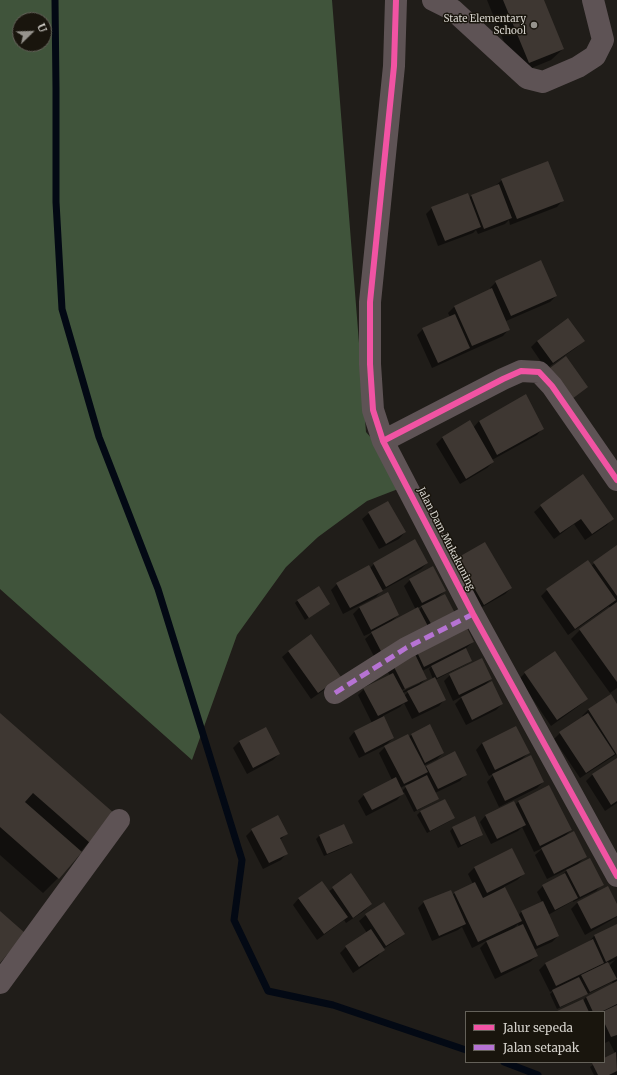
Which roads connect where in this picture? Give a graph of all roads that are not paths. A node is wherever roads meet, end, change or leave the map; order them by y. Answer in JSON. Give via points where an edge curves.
{"nodes":[{"id":1,"x":396,"y":0,"type":"edge"},
{"id":2,"x":433,"y":0,"type":"edge"},
{"id":3,"x":593,"y":0,"type":"edge"},
{"id":4,"x":383,"y":441,"type":"junction"},
{"id":5,"x":617,"y":480,"type":"edge"},
{"id":6,"x":473,"y":614,"type":"junction"},
{"id":7,"x":335,"y":693,"type":"dead end"},
{"id":8,"x":119,"y":820,"type":"dead end"},
{"id":9,"x":617,"y":876,"type":"edge"},
{"id":10,"x":0,"y":983,"type":"edge"}],
"edges":[{"from":1,"to":4,"type":"street","name":"Jalan Dam Mukakuning","via":[[394,66],[370,302],[370,364],[374,410]]},
{"from":2,"to":3,"type":"street","via":[[453,10],[527,78],[543,82],[578,67],[595,56],[603,40]]},
{"from":4,"to":5,"type":"street","via":[[521,371],[540,372]]},
{"from":4,"to":6,"type":"street","name":"Jalan Dam Mukakuning"},
{"from":6,"to":7,"type":"street","via":[[406,648]]},
{"from":6,"to":9,"type":"street","name":"Jalan Dam Mukakuning"},
{"from":8,"to":10,"type":"street"}]}
